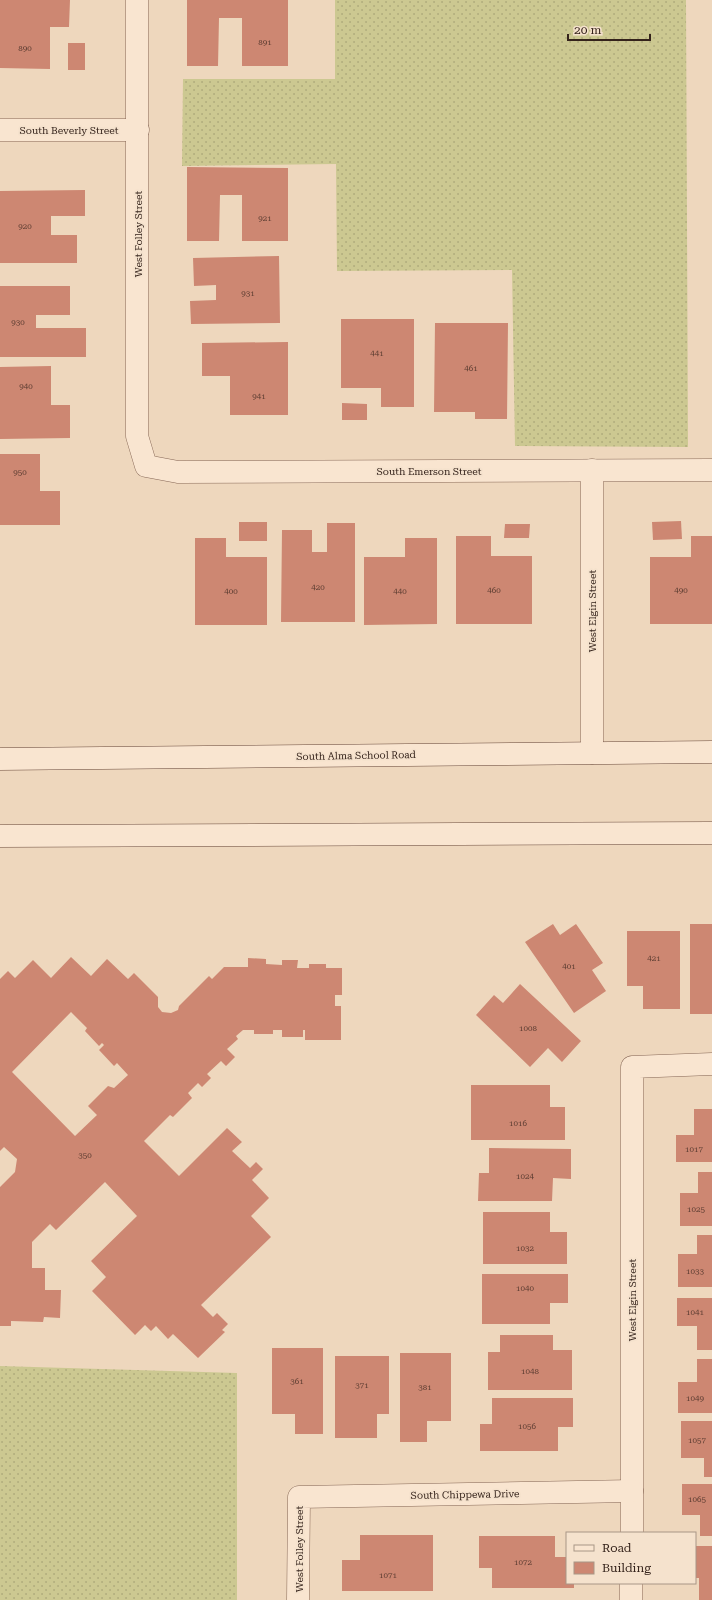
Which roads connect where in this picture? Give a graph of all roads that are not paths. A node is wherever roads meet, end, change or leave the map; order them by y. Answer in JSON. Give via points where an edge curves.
{"nodes":[{"id":1,"x":138,"y":0,"type":"edge"},
{"id":2,"x":0,"y":130,"type":"edge"},
{"id":3,"x":138,"y":130,"type":"junction"},
{"id":4,"x":146,"y":466,"type":"joint"},
{"id":5,"x":592,"y":470,"type":"junction"},
{"id":6,"x":712,"y":470,"type":"edge"},
{"id":7,"x":712,"y":752,"type":"edge"},
{"id":8,"x":592,"y":753,"type":"junction"},
{"id":9,"x":0,"y":759,"type":"edge"},
{"id":10,"x":712,"y":833,"type":"edge"},
{"id":11,"x":0,"y":836,"type":"edge"},
{"id":12,"x":712,"y":1064,"type":"edge"},
{"id":13,"x":632,"y":1490,"type":"junction"},
{"id":14,"x":299,"y":1497,"type":"joint"},
{"id":15,"x":632,"y":1532,"type":"edge"},
{"id":16,"x":632,"y":1584,"type":"edge"},
{"id":17,"x":298,"y":1600,"type":"edge"},
{"id":18,"x":631,"y":1600,"type":"edge"}],
"edges":[{"from":1,"to":3,"type":"street","name":"West Folley Street"},
{"from":2,"to":3,"type":"street","name":"South Beverly Street"},
{"from":3,"to":4,"type":"street","name":"West Folley Street","via":[[137,436]]},
{"from":4,"to":5,"type":"street","name":"South Emerson Street","via":[[178,472]]},
{"from":5,"to":6,"type":"street","name":"South Emerson Street"},
{"from":5,"to":8,"type":"street","name":"West Elgin Street"},
{"from":7,"to":8,"type":"street","name":"South Alma School Road"},
{"from":8,"to":9,"type":"street","name":"South Alma School Road"},
{"from":10,"to":11,"type":"street"},
{"from":12,"to":13,"type":"street","name":"West Elgin Street","via":[[632,1067]]},
{"from":13,"to":14,"type":"street","name":"South Chippewa Drive"},
{"from":13,"to":15,"type":"street","name":"West Elgin Street"},
{"from":14,"to":17,"type":"street","name":"West Folley Street"},
{"from":16,"to":18,"type":"street"}]}
